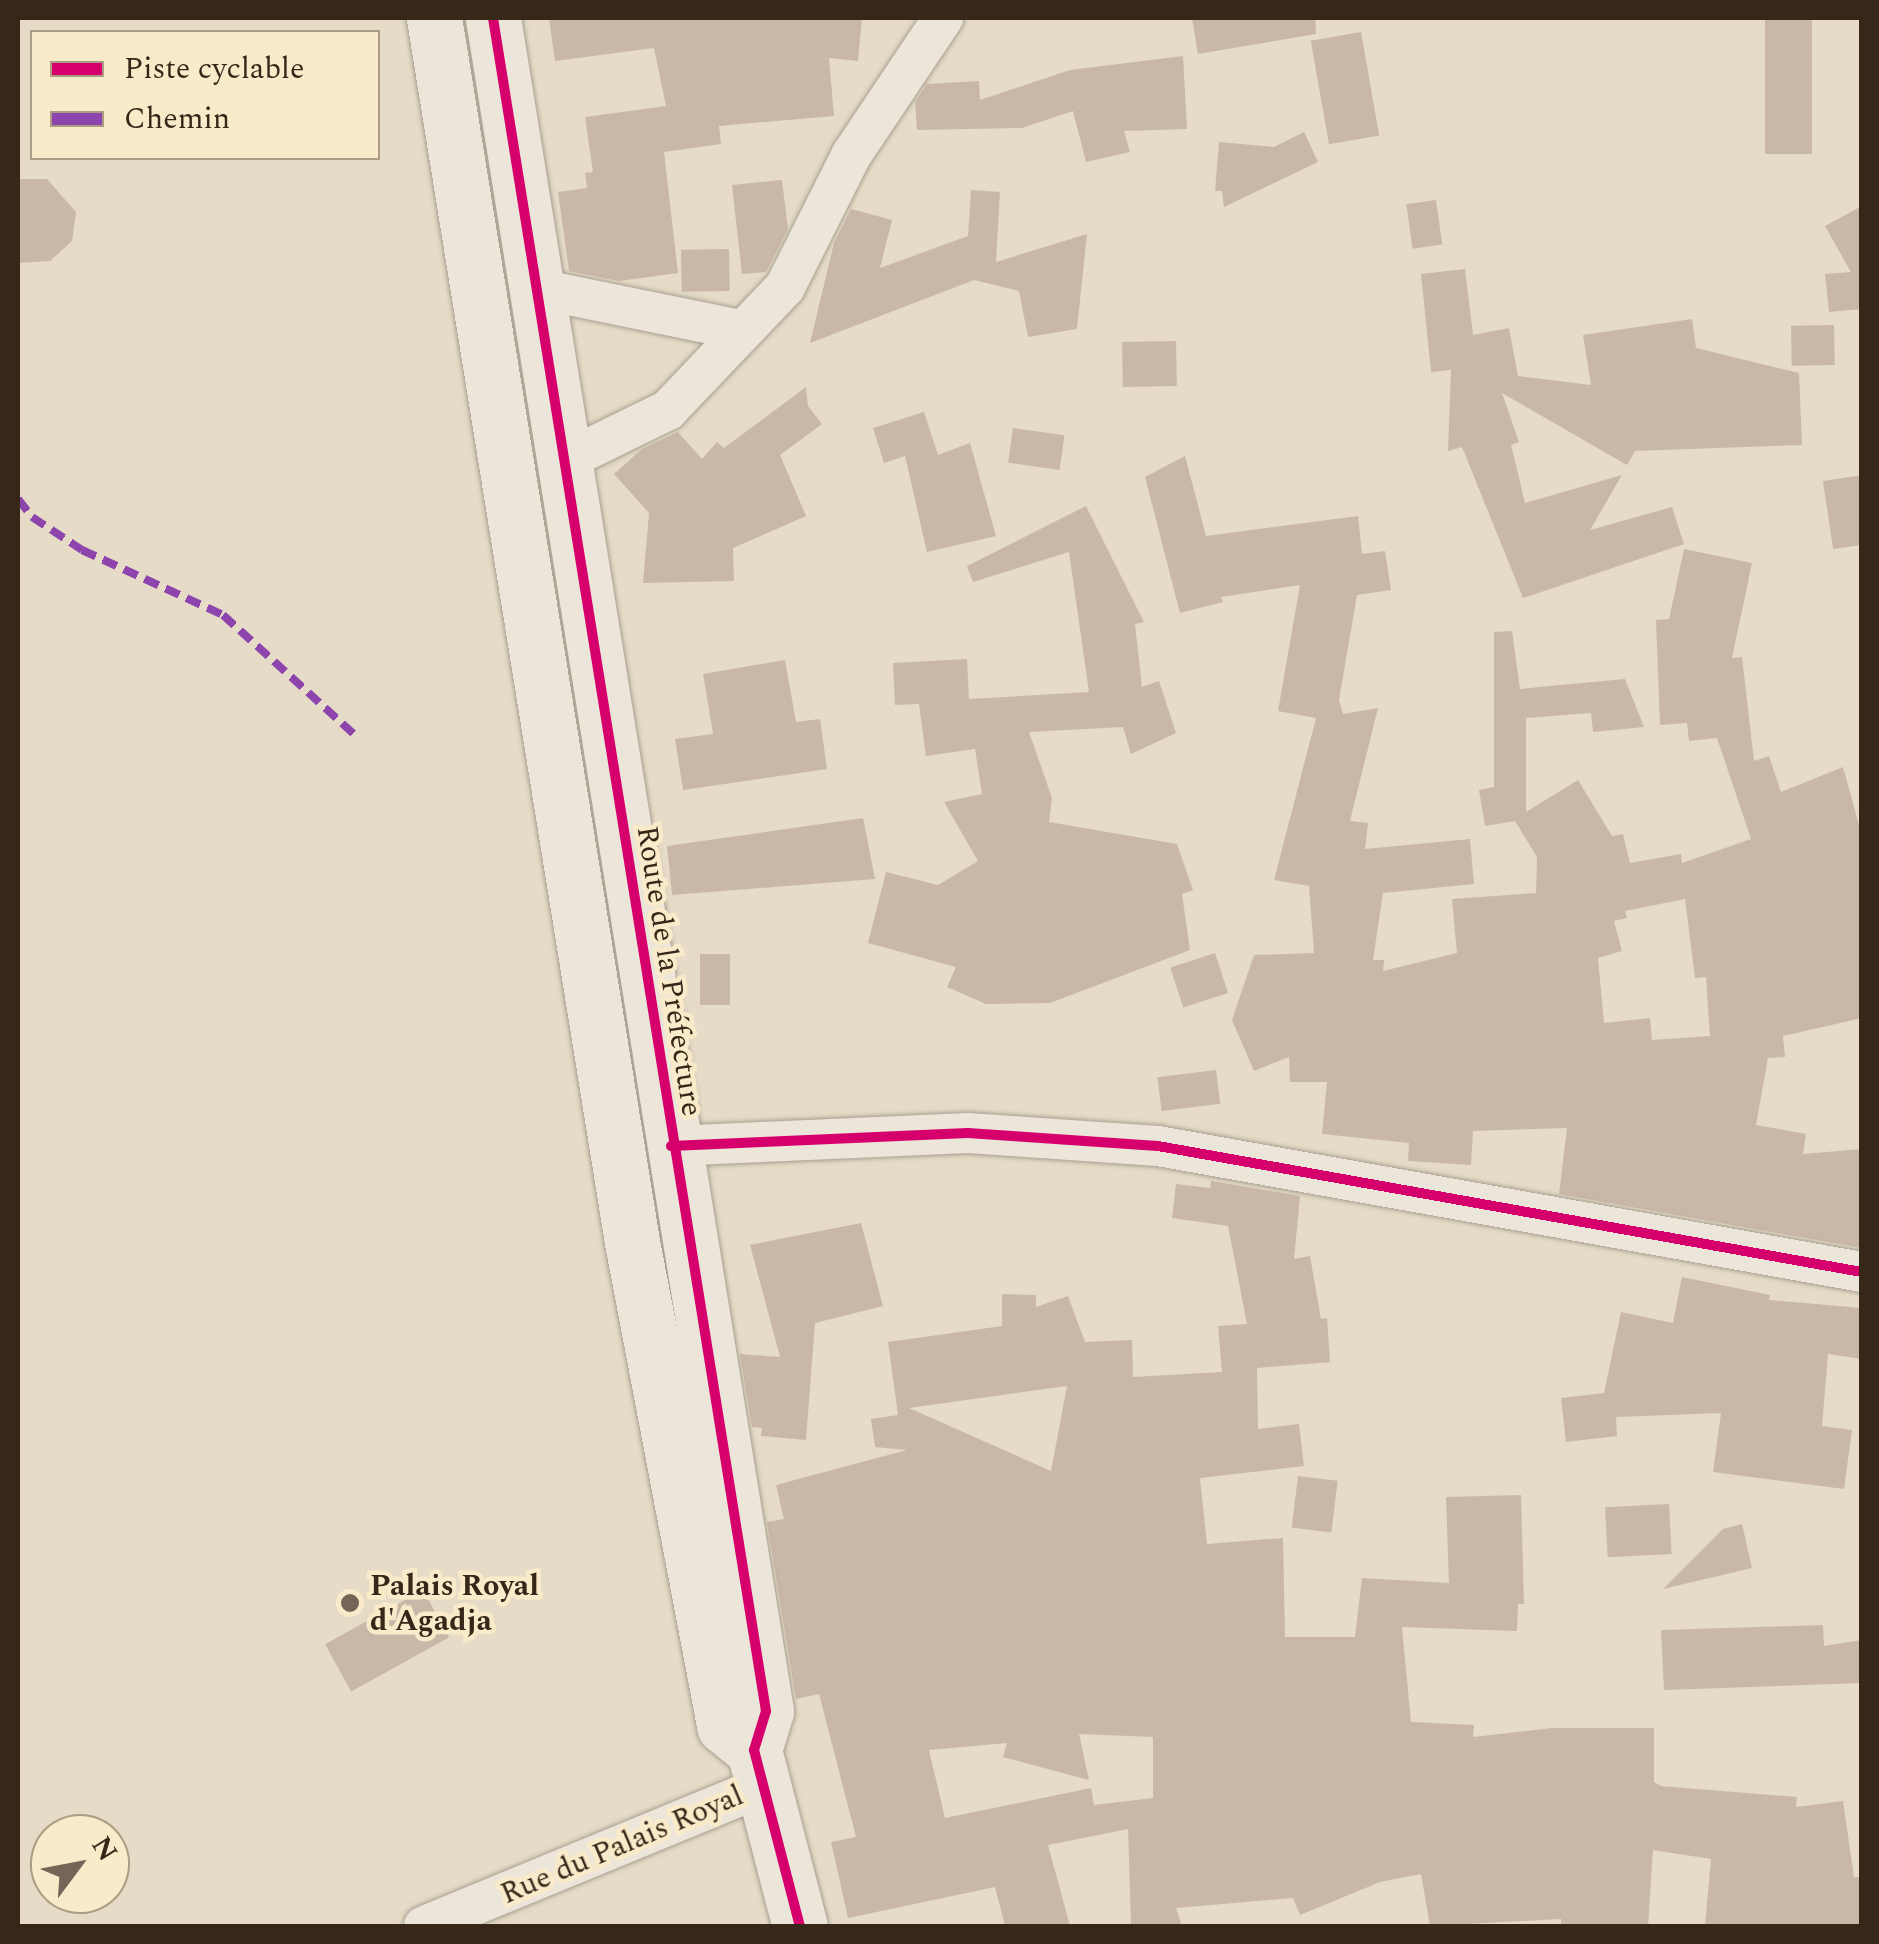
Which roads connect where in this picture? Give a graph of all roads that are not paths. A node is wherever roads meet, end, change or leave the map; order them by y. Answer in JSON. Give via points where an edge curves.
{"nodes":[{"id":1,"x":434,"y":18,"type":"edge"},
{"id":2,"x":493,"y":18,"type":"edge"},
{"id":3,"x":944,"y":18,"type":"edge"},
{"id":4,"x":534,"y":288,"type":"junction"},
{"id":5,"x":740,"y":330,"type":"junction"},
{"id":6,"x":562,"y":462,"type":"junction"},
{"id":7,"x":672,"y":1146,"type":"junction"},
{"id":8,"x":1862,"y":1272,"type":"edge"},
{"id":9,"x":759,"y":1768,"type":"junction"},
{"id":10,"x":424,"y":1926,"type":"edge"},
{"id":11,"x":800,"y":1926,"type":"edge"}],
"edges":[{"from":1,"to":9,"type":"street","name":"Route de la Préfecture","via":[[632,1242],[724,1726]]},
{"from":2,"to":4,"type":"street","name":"Route de la Préfecture"},
{"from":3,"to":5,"type":"street","via":[[852,154],[785,286]]},
{"from":4,"to":5,"type":"street"},
{"from":4,"to":6,"type":"street","name":"Route de la Préfecture"},
{"from":5,"to":6,"type":"street","via":[[708,374],[668,410]]},
{"from":6,"to":7,"type":"street","name":"Route de la Préfecture"},
{"from":7,"to":8,"type":"street","via":[[968,1133],[1158,1146]]},
{"from":7,"to":9,"type":"street","name":"Route de la Préfecture","via":[[766,1711]]},
{"from":9,"to":10,"type":"street","name":"Rue du Palais Royal"},
{"from":9,"to":11,"type":"street","name":"Route de la Préfecture"}]}
